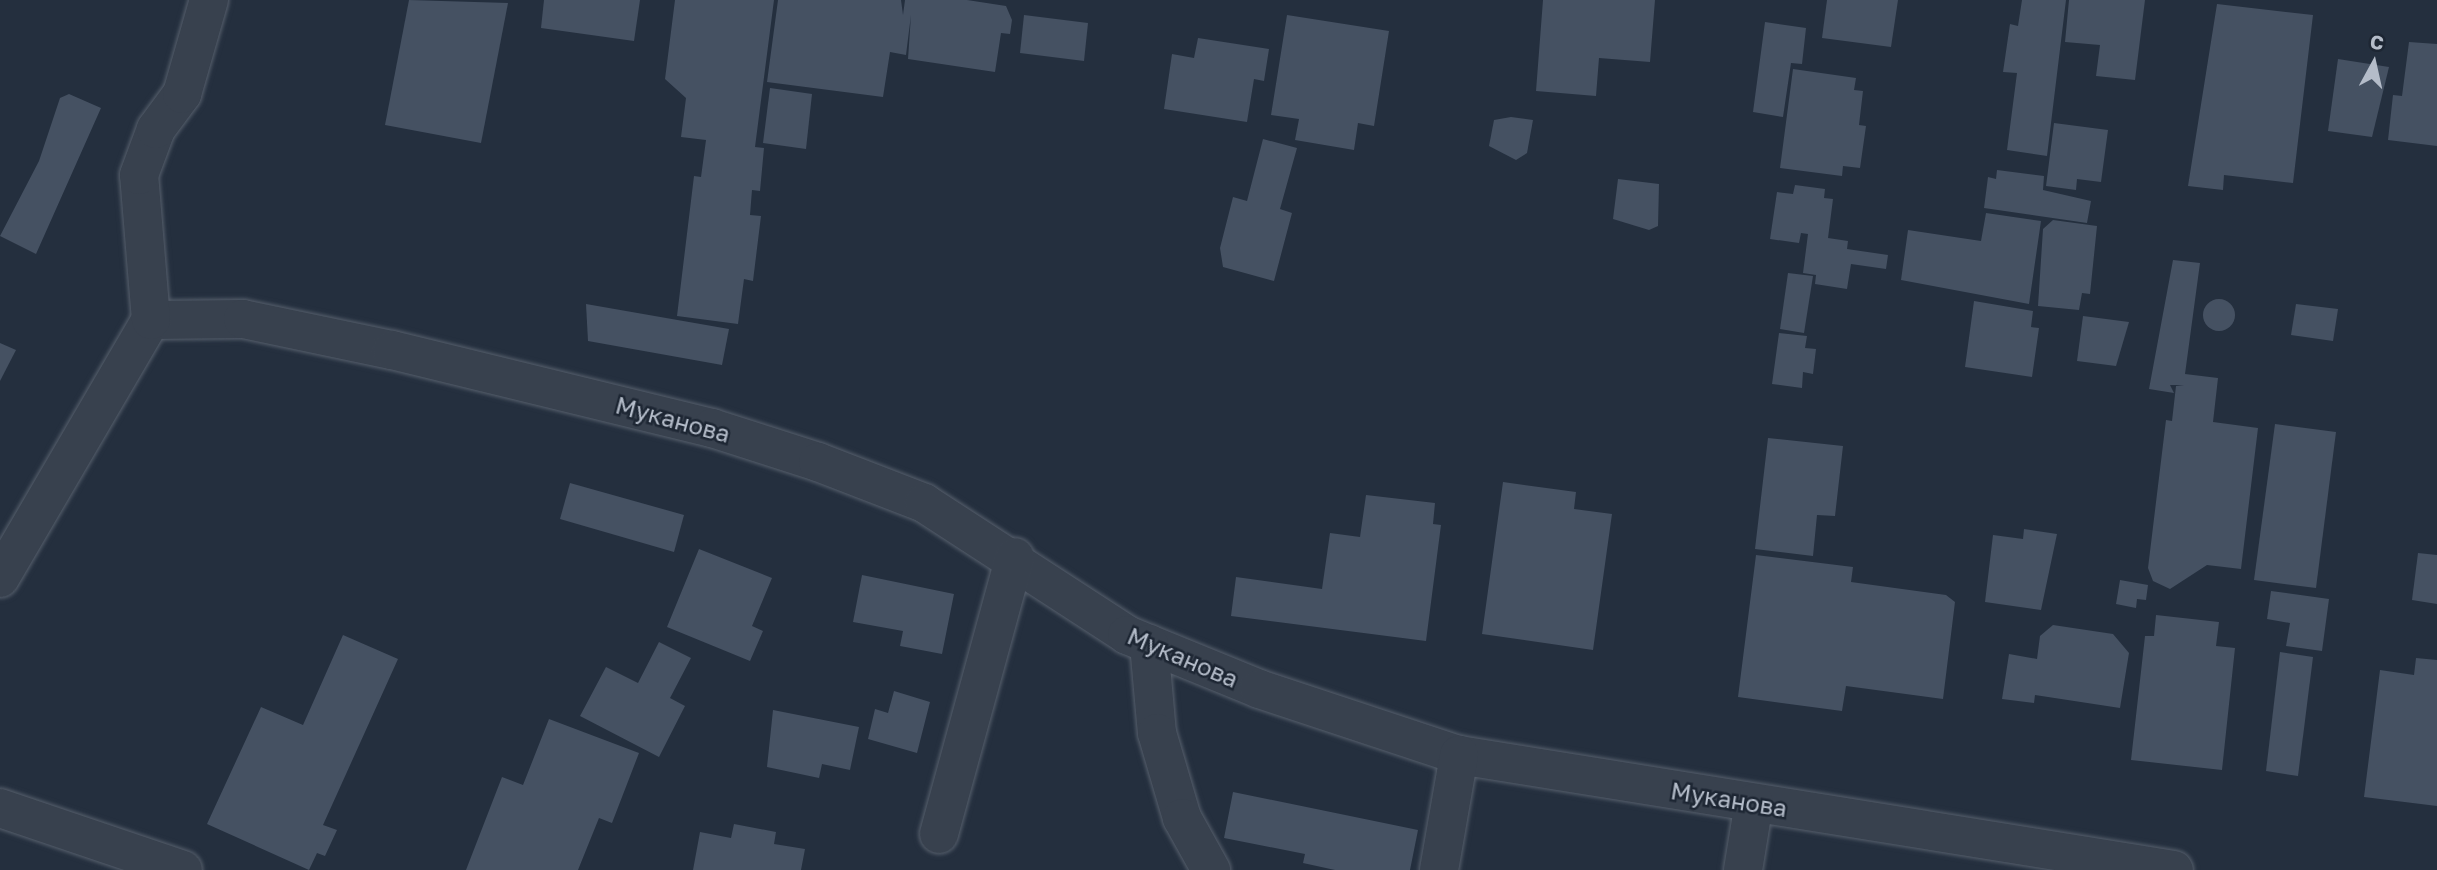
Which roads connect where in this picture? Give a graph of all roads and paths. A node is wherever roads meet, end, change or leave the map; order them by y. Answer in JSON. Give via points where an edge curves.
{"nodes":[{"id":1,"x":209,"y":0,"type":"edge"},
{"id":2,"x":151,"y":320,"type":"junction"},
{"id":3,"x":1015,"y":557,"type":"junction"},
{"id":4,"x":0,"y":578,"type":"edge"},
{"id":5,"x":1149,"y":644,"type":"junction"},
{"id":6,"x":1459,"y":755,"type":"junction"},
{"id":7,"x":1754,"y":803,"type":"junction"},
{"id":8,"x":0,"y":808,"type":"edge"},
{"id":9,"x":939,"y":834,"type":"dead end"},
{"id":10,"x":183,"y":870,"type":"edge"},
{"id":11,"x":1211,"y":870,"type":"edge"},
{"id":12,"x":1439,"y":870,"type":"edge"},
{"id":13,"x":1743,"y":870,"type":"edge"},
{"id":14,"x":2174,"y":870,"type":"edge"}],
"edges":[{"from":1,"to":2,"type":"street","via":[[182,94],[156,129],[139,175]]},
{"from":2,"to":3,"type":"street","name":"Муканова","via":[[243,319],[712,428],[924,503]]},
{"from":2,"to":4,"type":"street"},
{"from":3,"to":5,"type":"street","name":"Муканова"},
{"from":3,"to":9,"type":"street"},
{"from":5,"to":6,"type":"street","name":"Муканова","via":[[1259,689]]},
{"from":5,"to":11,"type":"street","via":[[1157,733],[1182,818]]},
{"from":6,"to":7,"type":"street","name":"Муканова"},
{"from":6,"to":12,"type":"street"},
{"from":7,"to":13,"type":"street"},
{"from":7,"to":14,"type":"street","name":"Муканова"},
{"from":8,"to":10,"type":"street"}]}
